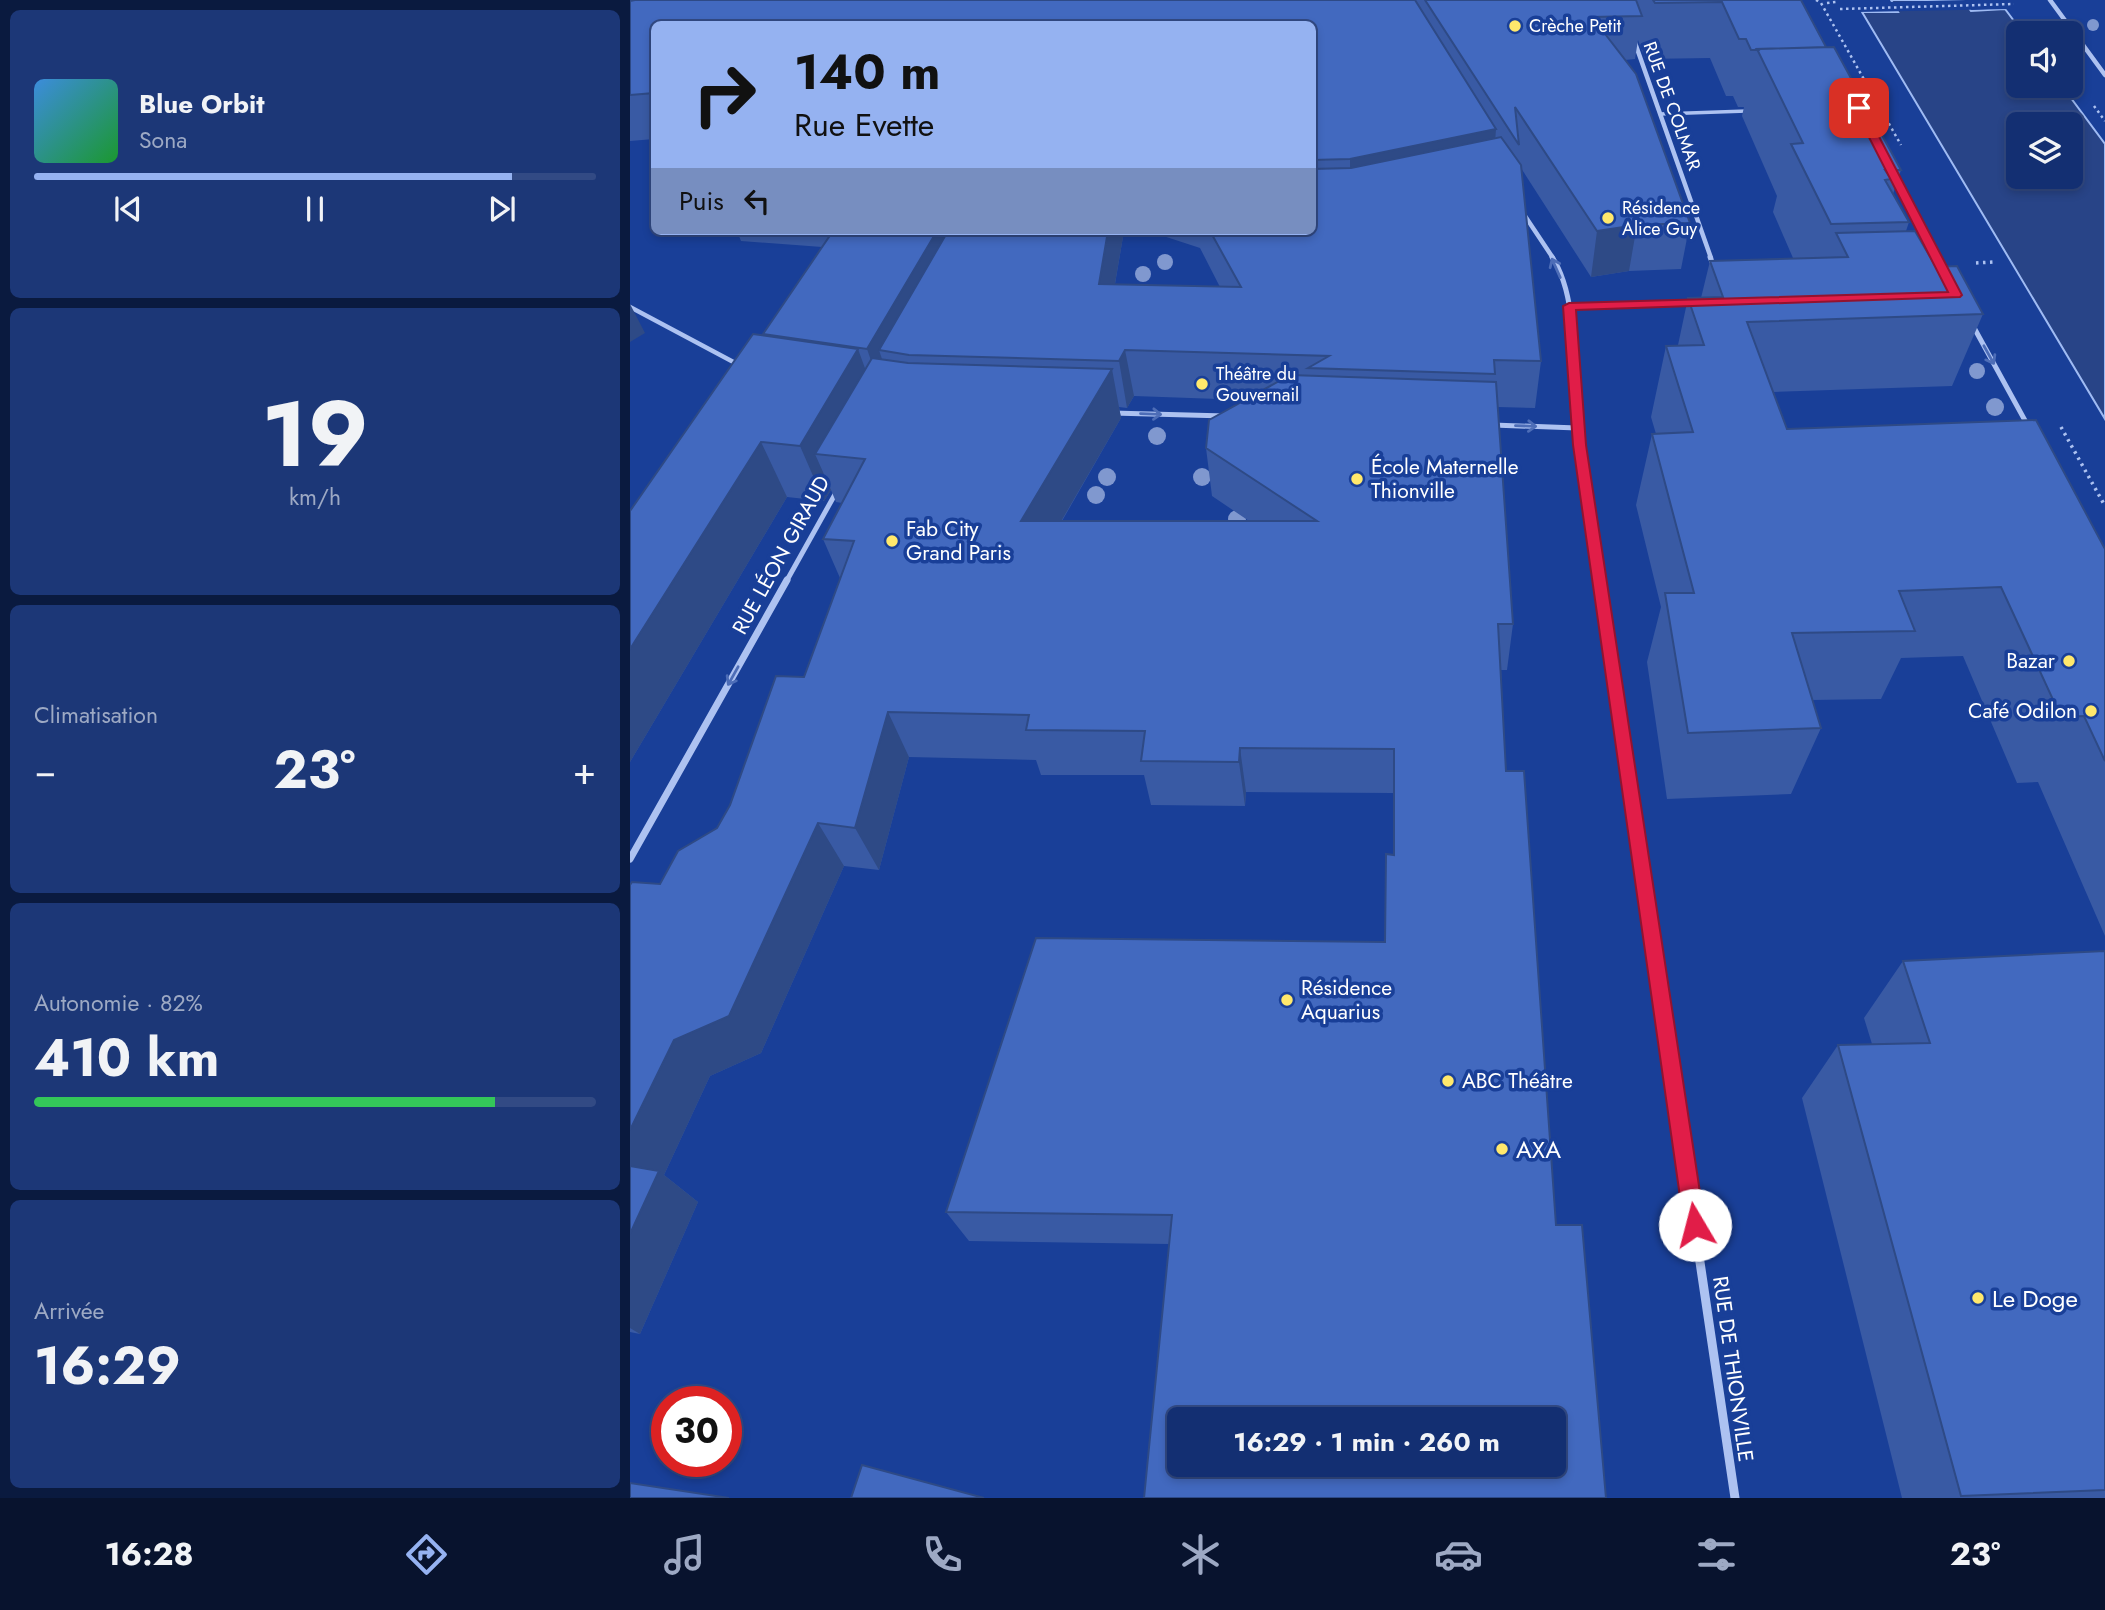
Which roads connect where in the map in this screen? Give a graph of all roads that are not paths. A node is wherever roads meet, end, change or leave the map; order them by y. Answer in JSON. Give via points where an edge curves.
{"nodes":[{"id":1,"x":2050,"y":0,"type":"edge"},
{"id":2,"x":1631,"y":31,"type":"edge"},
{"id":3,"x":2105,"y":75,"type":"edge"},
{"id":4,"x":1757,"y":111,"type":"edge"},
{"id":5,"x":1660,"y":114,"type":"junction"},
{"id":6,"x":1890,"y":168,"type":"edge"},
{"id":7,"x":1514,"y":199,"type":"edge"},
{"id":8,"x":1719,"y":281,"type":"edge"},
{"id":9,"x":1951,"y":284,"type":"edge"},
{"id":10,"x":1699,"y":302,"type":"edge"},
{"id":11,"x":1569,"y":306,"type":"junction"},
{"id":12,"x":630,"y":307,"type":"edge"},
{"id":13,"x":1969,"y":318,"type":"edge"},
{"id":14,"x":751,"y":372,"type":"edge"},
{"id":15,"x":1102,"y":412,"type":"edge"},
{"id":16,"x":1239,"y":417,"type":"edge"},
{"id":17,"x":1485,"y":425,"type":"edge"},
{"id":18,"x":1577,"y":428,"type":"junction"},
{"id":19,"x":2034,"y":436,"type":"edge"},
{"id":20,"x":843,"y":481,"type":"edge"},
{"id":21,"x":630,"y":859,"type":"edge"},
{"id":22,"x":1735,"y":1498,"type":"edge"}],
"edges":[{"from":1,"to":3,"type":"street"},
{"from":2,"to":5,"type":"street","name":"RUE DE COLMAR"},
{"from":4,"to":5,"type":"lane"},
{"from":5,"to":8,"type":"street","name":"RUE DE COLMAR"},
{"from":6,"to":9,"type":"street"},
{"from":11,"to":7,"type":"street","name":"RUE DE THIONVILLE","one_way":true,"via":[[1558,266]]},
{"from":10,"to":11,"type":"street"},
{"from":11,"to":18,"type":"street","name":"RUE DE THIONVILLE"},
{"from":12,"to":14,"type":"lane"},
{"from":13,"to":19,"type":"street","one_way":true},
{"from":15,"to":16,"type":"street","one_way":true},
{"from":17,"to":18,"type":"street","one_way":true},
{"from":18,"to":22,"type":"street","name":"RUE DE THIONVILLE"},
{"from":20,"to":21,"type":"street","name":"RUE LÉON GIRAUD","one_way":true}]}
